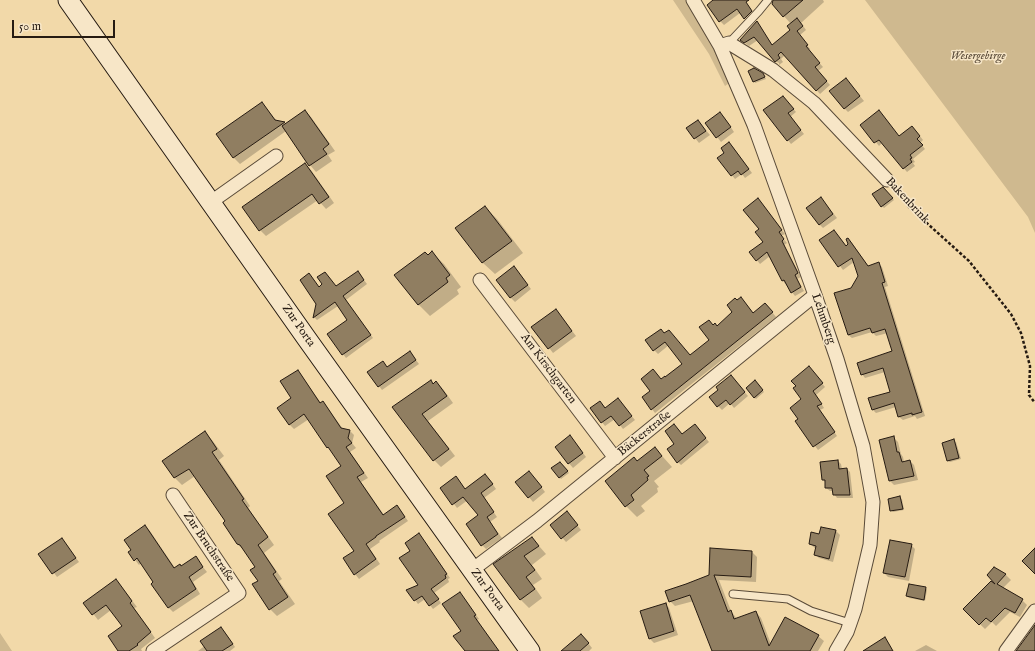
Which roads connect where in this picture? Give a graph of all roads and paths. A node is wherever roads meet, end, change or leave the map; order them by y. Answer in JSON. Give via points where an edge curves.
{"nodes":[{"id":1,"x":68,"y":0,"type":"edge"},
{"id":2,"x":693,"y":0,"type":"edge"},
{"id":3,"x":768,"y":0,"type":"edge"},
{"id":4,"x":725,"y":44,"type":"junction"},
{"id":5,"x":276,"y":156,"type":"dead end"},
{"id":6,"x":887,"y":180,"type":"joint"},
{"id":7,"x":211,"y":202,"type":"junction"},
{"id":8,"x":480,"y":280,"type":"dead end"},
{"id":9,"x":816,"y":295,"type":"junction"},
{"id":10,"x":1035,"y":403,"type":"edge"},
{"id":11,"x":615,"y":458,"type":"junction"},
{"id":12,"x":173,"y":495,"type":"dead end"},
{"id":13,"x":472,"y":570,"type":"junction"},
{"id":14,"x":733,"y":594,"type":"dead end"},
{"id":15,"x":1035,"y":611,"type":"edge"},
{"id":16,"x":850,"y":623,"type":"junction"},
{"id":17,"x":153,"y":651,"type":"edge"},
{"id":18,"x":530,"y":651,"type":"edge"},
{"id":19,"x":836,"y":651,"type":"edge"},
{"id":20,"x":1006,"y":651,"type":"edge"}],
"edges":[{"from":1,"to":7,"type":"main road","name":"Zur Porta"},
{"from":2,"to":4,"type":"street","name":"Lehmberg"},
{"from":3,"to":4,"type":"lane"},
{"from":4,"to":6,"type":"street","name":"Bakenbrink","via":[[773,70],[814,103]]},
{"from":4,"to":9,"type":"street","name":"Lehmberg"},
{"from":5,"to":7,"type":"street"},
{"from":6,"to":10,"type":"path","name":"Bakenbrink","via":[[909,207],[969,261],[1011,314],[1022,333],[1030,366],[1029,395]]},
{"from":7,"to":13,"type":"main road","name":"Zur Porta"},
{"from":8,"to":11,"type":"street","name":"Am Kirschgarten"},
{"from":9,"to":11,"type":"street","name":"Bäckerstraße"},
{"from":9,"to":16,"type":"street","name":"Lehmberg","via":[[863,446],[872,502],[870,545],[856,608]]},
{"from":11,"to":13,"type":"street","name":"Bäckerstraße"},
{"from":12,"to":17,"type":"street","name":"Zur Bruchstraße","via":[[239,593]]},
{"from":13,"to":18,"type":"main road","name":"Zur Porta"},
{"from":14,"to":16,"type":"lane","via":[[788,599],[811,611]]},
{"from":15,"to":20,"type":"street"},
{"from":16,"to":19,"type":"street","name":"Lehmberg"}]}
